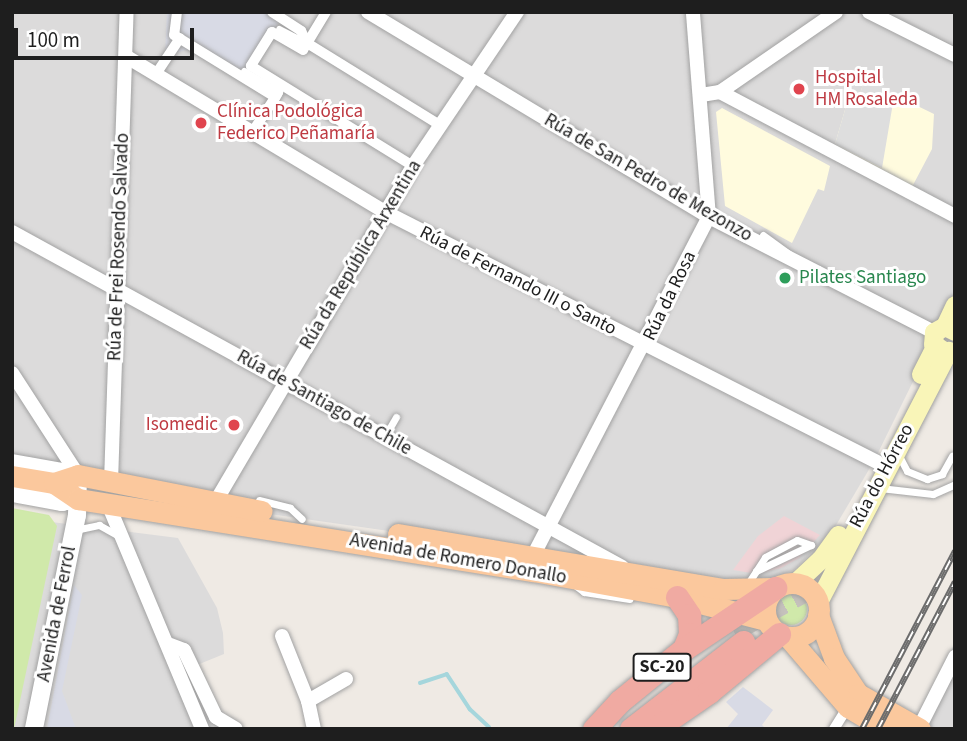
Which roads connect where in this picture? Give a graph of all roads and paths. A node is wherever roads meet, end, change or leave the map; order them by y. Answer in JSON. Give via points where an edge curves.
{"nodes":[{"id":1,"x":127,"y":12,"type":"edge"},
{"id":2,"x":177,"y":12,"type":"edge"},
{"id":3,"x":272,"y":12,"type":"edge"},
{"id":4,"x":326,"y":12,"type":"edge"},
{"id":5,"x":368,"y":12,"type":"edge"},
{"id":6,"x":517,"y":12,"type":"edge"},
{"id":7,"x":692,"y":12,"type":"edge"},
{"id":8,"x":836,"y":12,"type":"edge"},
{"id":9,"x":869,"y":12,"type":"edge"},
{"id":10,"x":279,"y":29,"type":"dead end"},
{"id":11,"x":180,"y":38,"type":"junction"},
{"id":12,"x":307,"y":43,"type":"junction"},
{"id":13,"x":955,"y":55,"type":"edge"},
{"id":14,"x":127,"y":57,"type":"junction"},
{"id":15,"x":244,"y":71,"type":"dead end"},
{"id":16,"x":156,"y":74,"type":"junction"},
{"id":17,"x":473,"y":76,"type":"junction"},
{"id":18,"x":279,"y":92,"type":"junction"},
{"id":19,"x":720,"y":92,"type":"junction"},
{"id":20,"x":701,"y":95,"type":"junction"},
{"id":21,"x":440,"y":125,"type":"junction"},
{"id":22,"x":253,"y":131,"type":"junction"},
{"id":23,"x":412,"y":166,"type":"junction"},
{"id":24,"x":385,"y":212,"type":"junction"},
{"id":25,"x":955,"y":216,"type":"edge"},
{"id":26,"x":709,"y":217,"type":"junction"},
{"id":27,"x":12,"y":232,"type":"edge"},
{"id":28,"x":763,"y":235,"type":"dead end"},
{"id":29,"x":799,"y":263,"type":"junction"},
{"id":30,"x":115,"y":287,"type":"junction"},
{"id":31,"x":955,"y":305,"type":"edge"},
{"id":32,"x":945,"y":339,"type":"edge"},
{"id":33,"x":645,"y":346,"type":"junction"},
{"id":34,"x":12,"y":373,"type":"edge"},
{"id":35,"x":286,"y":383,"type":"junction"},
{"id":36,"x":396,"y":417,"type":"dead end"},
{"id":37,"x":385,"y":436,"type":"junction"},
{"id":38,"x":896,"y":450,"type":"junction"},
{"id":39,"x":952,"y":456,"type":"dead end"},
{"id":40,"x":877,"y":462,"type":"junction"},
{"id":41,"x":12,"y":463,"type":"edge"},
{"id":42,"x":78,"y":475,"type":"junction"},
{"id":43,"x":12,"y":476,"type":"edge"},
{"id":44,"x":111,"y":482,"type":"junction"},
{"id":45,"x":54,"y":483,"type":"junction"},
{"id":46,"x":955,"y":484,"type":"edge"},
{"id":47,"x":876,"y":488,"type":"junction"},
{"id":48,"x":12,"y":493,"type":"edge"},
{"id":49,"x":78,"y":499,"type":"junction"},
{"id":50,"x":259,"y":500,"type":"dead end"},
{"id":51,"x":214,"y":503,"type":"junction"},
{"id":52,"x":108,"y":504,"type":"junction"},
{"id":53,"x":148,"y":509,"type":"junction"},
{"id":54,"x":304,"y":526,"type":"junction"},
{"id":55,"x":551,"y":527,"type":"junction"},
{"id":56,"x":74,"y":530,"type":"junction"},
{"id":57,"x":252,"y":534,"type":"dead end"},
{"id":58,"x":119,"y":536,"type":"junction"},
{"id":59,"x":454,"y":543,"type":"junction"},
{"id":60,"x":512,"y":544,"type":"dead end"},
{"id":61,"x":820,"y":548,"type":"junction"},
{"id":62,"x":533,"y":556,"type":"junction"},
{"id":63,"x":636,"y":575,"type":"junction"},
{"id":64,"x":569,"y":578,"type":"junction"},
{"id":65,"x":785,"y":586,"type":"junction"},
{"id":66,"x":677,"y":597,"type":"junction"},
{"id":67,"x":629,"y":599,"type":"dead end"},
{"id":68,"x":818,"y":609,"type":"junction"},
{"id":69,"x":739,"y":619,"type":"junction"},
{"id":70,"x":778,"y":631,"type":"junction"},
{"id":71,"x":282,"y":636,"type":"dead end"},
{"id":72,"x":168,"y":644,"type":"junction"},
{"id":73,"x":684,"y":649,"type":"junction"},
{"id":74,"x":955,"y":657,"type":"edge"},
{"id":75,"x":345,"y":679,"type":"dead end"},
{"id":76,"x":308,"y":701,"type":"junction"},
{"id":77,"x":848,"y":707,"type":"junction"},
{"id":78,"x":880,"y":721,"type":"edge"},
{"id":79,"x":34,"y":729,"type":"edge"},
{"id":80,"x":202,"y":729,"type":"edge"},
{"id":81,"x":236,"y":729,"type":"edge"},
{"id":82,"x":314,"y":729,"type":"edge"},
{"id":83,"x":594,"y":729,"type":"edge"},
{"id":84,"x":609,"y":729,"type":"edge"},
{"id":85,"x":631,"y":729,"type":"edge"},
{"id":86,"x":655,"y":729,"type":"edge"},
{"id":87,"x":834,"y":729,"type":"edge"},
{"id":88,"x":919,"y":729,"type":"edge"}],
"edges":[{"from":1,"to":14,"type":"street","name":"Rúa de Frei Rosendo Salvado"},
{"from":2,"to":11,"type":"street","via":[[174,35]]},
{"from":3,"to":12,"type":"street","via":[[301,31]]},
{"from":4,"to":12,"type":"street"},
{"from":5,"to":17,"type":"street","name":"Rúa de San Pedro de Mezonzo"},
{"from":6,"to":17,"type":"street","name":"Rúa da República Arxentina"},
{"from":7,"to":20,"type":"street"},
{"from":8,"to":19,"type":"street"},
{"from":9,"to":13,"type":"street"},
{"from":10,"to":12,"type":"lane"},
{"from":11,"to":16,"type":"street"},
{"from":11,"to":18,"type":"street"},
{"from":12,"to":18,"type":"street","via":[[303,50],[272,32],[251,66]]},
{"from":12,"to":21,"type":"street"},
{"from":14,"to":16,"type":"street","name":"Rúa de Fernando III o Santo"},
{"from":14,"to":30,"type":"street","name":"Rúa de Frei Rosendo Salvado"},
{"from":15,"to":18,"type":"lane"},
{"from":16,"to":22,"type":"street","name":"Rúa de Fernando III o Santo"},
{"from":17,"to":21,"type":"street","name":"Rúa da República Arxentina"},
{"from":17,"to":26,"type":"street","name":"Rúa de San Pedro de Mezonzo"},
{"from":18,"to":22,"type":"street"},
{"from":18,"to":23,"type":"street"},
{"from":19,"to":20,"type":"street"},
{"from":19,"to":25,"type":"street"},
{"from":20,"to":26,"type":"street"},
{"from":21,"to":23,"type":"street","name":"Rúa da República Arxentina"},
{"from":22,"to":24,"type":"street","name":"Rúa de Fernando III o Santo"},
{"from":23,"to":24,"type":"street","name":"Rúa da República Arxentina"},
{"from":24,"to":33,"type":"street","name":"Rúa de Fernando III o Santo"},
{"from":24,"to":35,"type":"street","name":"Rúa da República Arxentina"},
{"from":26,"to":29,"type":"street","name":"Rúa de San Pedro de Mezonzo"},
{"from":26,"to":33,"type":"street","name":"Rúa da Rosa"},
{"from":27,"to":30,"type":"street","name":"Rúa de Santiago de Chile"},
{"from":28,"to":29,"type":"lane","via":[[783,246]]},
{"from":29,"to":32,"type":"street","name":"Rúa de San Pedro de Mezonzo"},
{"from":30,"to":35,"type":"street","name":"Rúa de Santiago de Chile","via":[[195,339]]},
{"from":30,"to":44,"type":"street","name":"Rúa de Frei Rosendo Salvado"},
{"from":31,"to":32,"type":"main road","name":"Rúa do Hórreo"},
{"from":32,"to":38,"type":"main road","name":"Rúa do Hórreo"},
{"from":32,"to":40,"type":"main road","name":"Rúa do Hórreo"},
{"from":33,"to":40,"type":"street","name":"Rúa de Fernando III o Santo"},
{"from":33,"to":55,"type":"street","name":"Rúa da Rosa"},
{"from":34,"to":42,"type":"street"},
{"from":35,"to":37,"type":"street","name":"Rúa de Santiago de Chile"},
{"from":35,"to":51,"type":"street","name":"Rúa da República Arxentina"},
{"from":36,"to":37,"type":"lane"},
{"from":37,"to":55,"type":"street","name":"Rúa de Santiago de Chile"},
{"from":38,"to":39,"type":"lane","via":[[907,471],[927,479],[942,474]]},
{"from":38,"to":47,"type":"main road","name":"Rúa do Hórreo"},
{"from":40,"to":61,"type":"main road","name":"Rúa do Hórreo"},
{"from":41,"to":42,"type":"street","name":"Avenida de Romero Donallo"},
{"from":42,"to":44,"type":"main road","name":"Avenida de Romero Donallo"},
{"from":42,"to":45,"type":"main road","name":"Avenida de Romero Donallo"},
{"from":42,"to":49,"type":"street","name":"Avenida de Ferrol"},
{"from":43,"to":45,"type":"main road","name":"Avenida de Romero Donallo"},
{"from":44,"to":51,"type":"main road","name":"Avenida de Romero Donallo"},
{"from":44,"to":52,"type":"main road"},
{"from":45,"to":49,"type":"main road","name":"Avenida de Romero Donallo"},
{"from":46,"to":47,"type":"lane","via":[[933,494]]},
{"from":47,"to":68,"type":"main road","name":"Rúa do Hórreo"},
{"from":48,"to":49,"type":"street","name":"Avenida de Romero Donallo","via":[[62,502]]},
{"from":49,"to":52,"type":"main road","name":"Avenida de Romero Donallo"},
{"from":49,"to":56,"type":"street","name":"Avenida de Ferrol"},
{"from":50,"to":54,"type":"lane","via":[[290,508]]},
{"from":51,"to":53,"type":"street","name":"Avenida de Romero Donallo","via":[[206,511],[160,503]]},
{"from":51,"to":54,"type":"main road","name":"Avenida de Romero Donallo"},
{"from":52,"to":53,"type":"main road","name":"Avenida de Romero Donallo"},
{"from":52,"to":58,"type":"street"},
{"from":53,"to":54,"type":"main road","name":"Avenida de Romero Donallo"},
{"from":54,"to":57,"type":"lane","via":[[282,540]]},
{"from":54,"to":59,"type":"main road","name":"Avenida de Romero Donallo"},
{"from":54,"to":64,"type":"main road","name":"Avenida de Romero Donallo"},
{"from":55,"to":62,"type":"street","name":"Rúa da Rosa"},
{"from":55,"to":63,"type":"street","name":"Rúa de Santiago de Chile"},
{"from":56,"to":58,"type":"lane","via":[[99,525]]},
{"from":56,"to":79,"type":"street","name":"Avenida de Ferrol"},
{"from":58,"to":72,"type":"street"},
{"from":59,"to":60,"type":"lane","via":[[479,538]]},
{"from":59,"to":62,"type":"main road","name":"Avenida de Romero Donallo"},
{"from":61,"to":65,"type":"main road","name":"Rúa do Hórreo"},
{"from":61,"to":69,"type":"lane","via":[[755,571]]},
{"from":62,"to":63,"type":"main road","name":"Avenida de Romero Donallo"},
{"from":63,"to":69,"type":"main road","name":"Avenida de Romero Donallo"},
{"from":64,"to":66,"type":"main road","name":"Avenida de Romero Donallo"},
{"from":64,"to":67,"type":"lane","via":[[584,592]]},
{"from":65,"to":68,"type":"main road","via":[[809,589]]},
{"from":65,"to":69,"type":"highway","number":"SC-20"},
{"from":65,"to":70,"type":"main road","via":[[765,603]]},
{"from":66,"to":69,"type":"main road","name":"Avenida de Romero Donallo"},
{"from":66,"to":73,"type":"highway","via":[[689,615],[690,634]]},
{"from":68,"to":70,"type":"main road","number":"SC-20","via":[[811,630]]},
{"from":68,"to":78,"type":"main road","via":[[844,678]]},
{"from":69,"to":70,"type":"main road","name":"Avenida de Romero Donallo"},
{"from":69,"to":73,"type":"highway","number":"SC-20"},
{"from":69,"to":84,"type":"highway","number":"SC-20"},
{"from":69,"to":85,"type":"highway","number":"SC-20"},
{"from":70,"to":77,"type":"main road"},
{"from":70,"to":86,"type":"highway","number":"SC-20","via":[[709,692]]},
{"from":71,"to":76,"type":"street"},
{"from":72,"to":80,"type":"street"},
{"from":72,"to":81,"type":"street","via":[[184,650],[216,717]]},
{"from":73,"to":83,"type":"highway","number":"SC-20","via":[[620,701]]},
{"from":74,"to":88,"type":"street"},
{"from":75,"to":76,"type":"street"},
{"from":76,"to":82,"type":"street"},
{"from":77,"to":78,"type":"main road"},
{"from":77,"to":87,"type":"street"},
{"from":78,"to":88,"type":"main road"}]}
